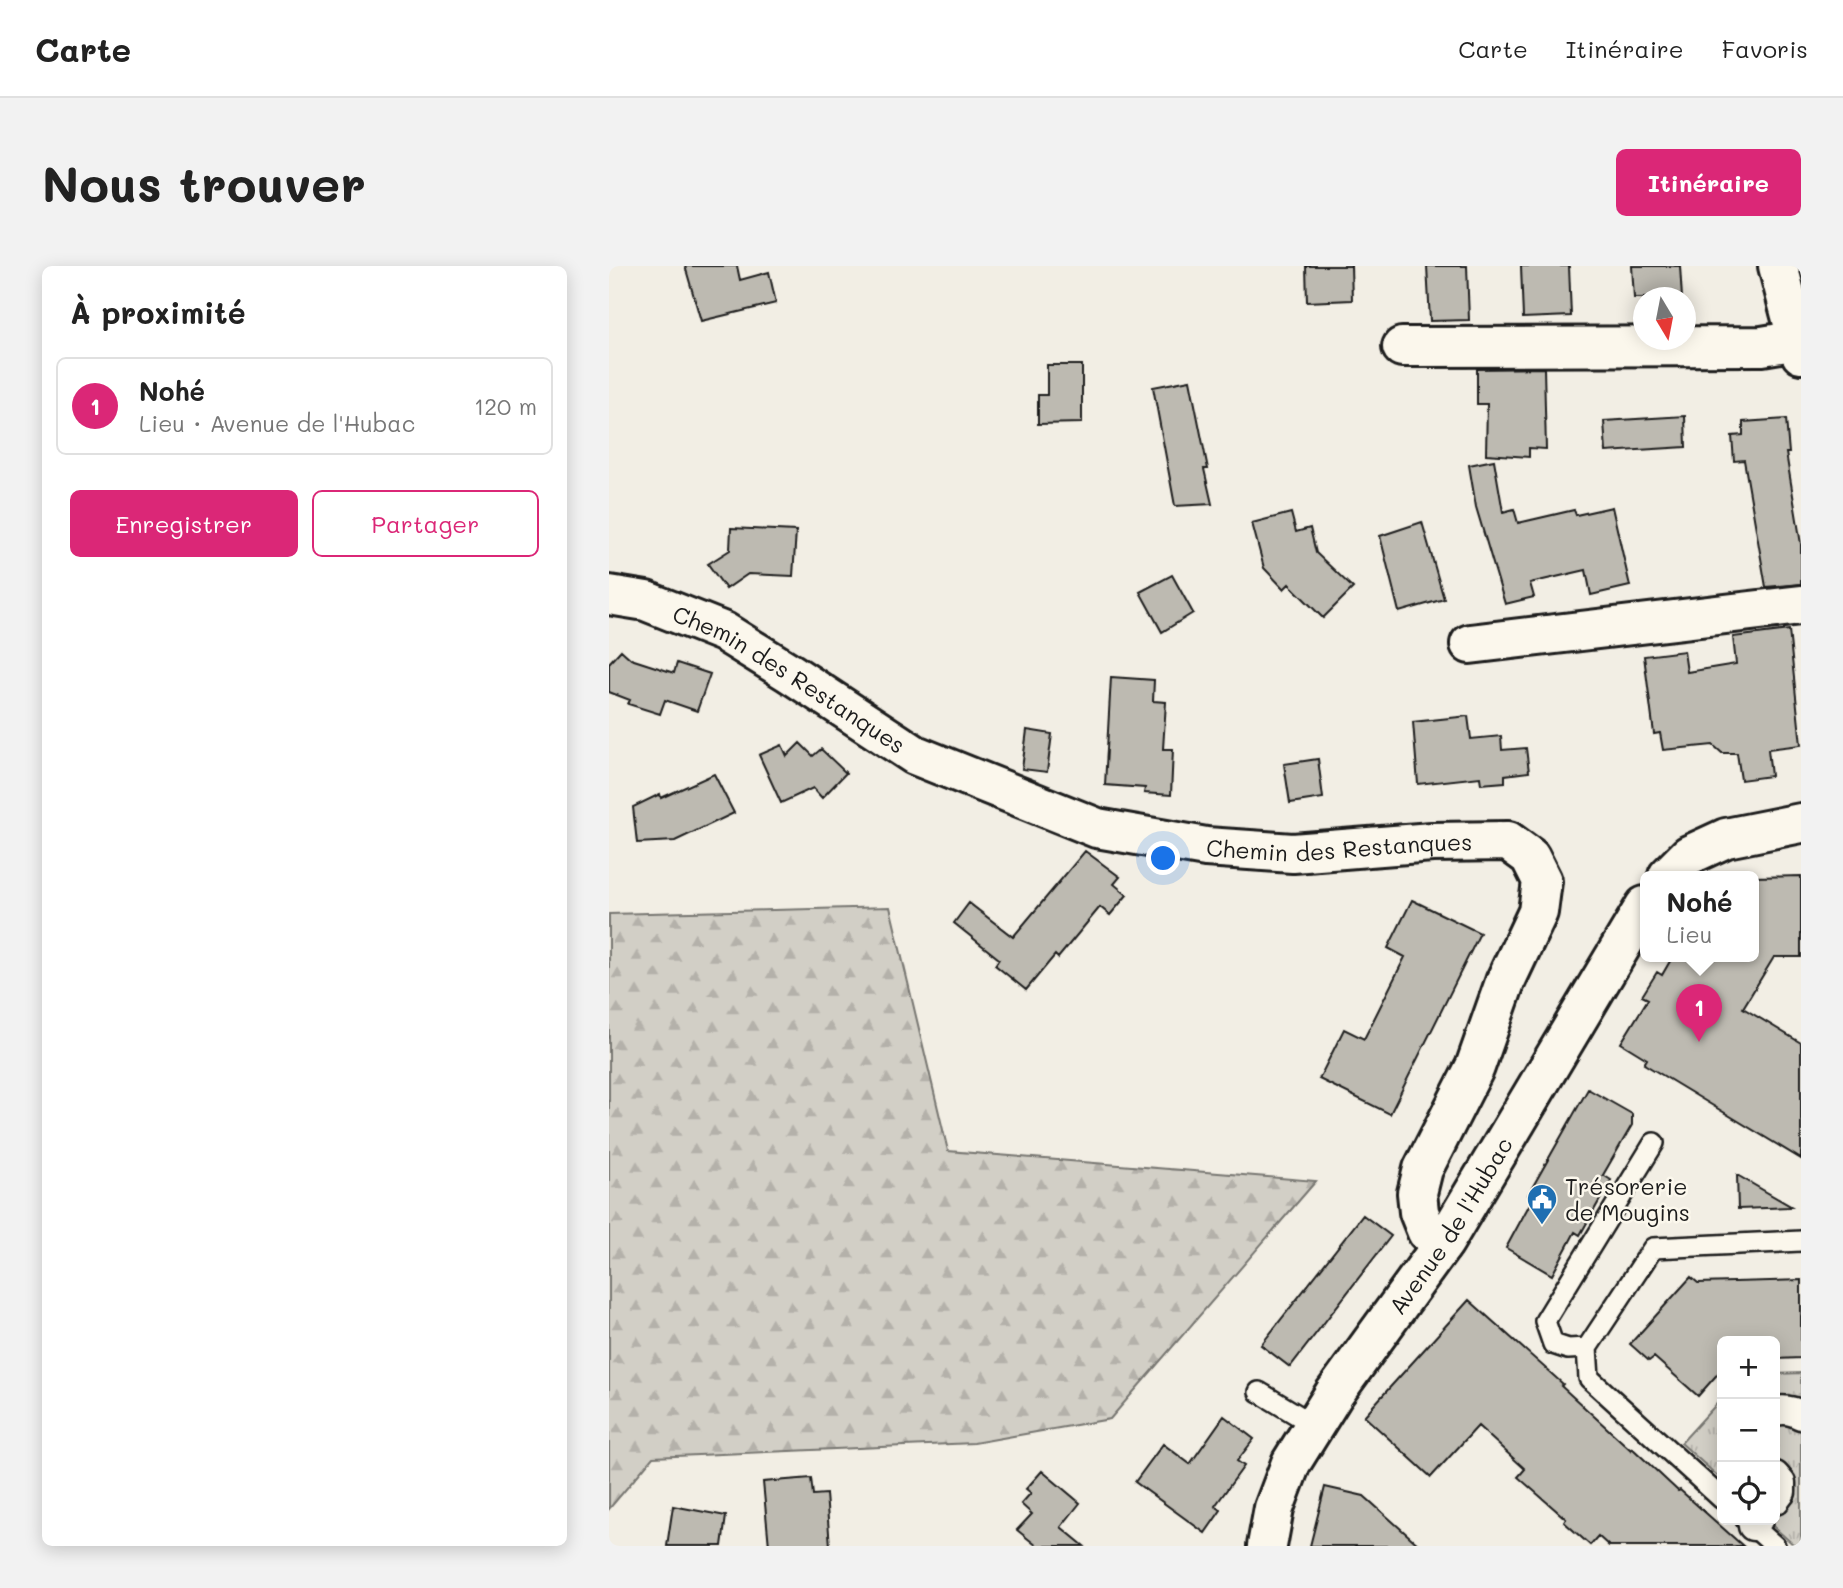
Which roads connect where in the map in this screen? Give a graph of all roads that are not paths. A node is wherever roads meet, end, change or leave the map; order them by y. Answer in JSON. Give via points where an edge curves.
{"nodes":[{"id":1,"x":1778,"y":266,"type":"edge"},
{"id":2,"x":1402,"y":347,"type":"dead end"},
{"id":3,"x":1799,"y":347,"type":"edge"},
{"id":4,"x":609,"y":595,"type":"edge"},
{"id":5,"x":1801,"y":605,"type":"edge"},
{"id":6,"x":1470,"y":644,"type":"dead end"},
{"id":7,"x":1801,"y":823,"type":"edge"},
{"id":8,"x":1673,"y":871,"type":"edge"},
{"id":9,"x":1640,"y":914,"type":"edge"},
{"id":10,"x":1654,"y":1143,"type":"dead end"},
{"id":11,"x":1801,"y":1241,"type":"edge"},
{"id":12,"x":1442,"y":1245,"type":"junction"},
{"id":13,"x":1587,"y":1348,"type":"junction"},
{"id":14,"x":1259,"y":1392,"type":"dead end"},
{"id":15,"x":1780,"y":1410,"type":"edge"},
{"id":16,"x":1801,"y":1415,"type":"edge"},
{"id":17,"x":1314,"y":1425,"type":"junction"},
{"id":18,"x":1717,"y":1494,"type":"edge"},
{"id":19,"x":1755,"y":1525,"type":"edge"},
{"id":20,"x":1267,"y":1546,"type":"edge"},
{"id":21,"x":1775,"y":1546,"type":"edge"}],
"edges":[{"from":1,"to":3,"type":"street"},
{"from":2,"to":3,"type":"street"},
{"from":4,"to":12,"type":"street","name":"Chemin des Restanques","via":[[646,601],[724,632],[915,755],[1097,828],[1206,847],[1293,853],[1508,841],[1530,857],[1542,881],[1538,912],[1505,982],[1475,1067],[1423,1170],[1417,1193],[1427,1232]]},
{"from":5,"to":6,"type":"street"},
{"from":7,"to":8,"type":"street","via":[[1726,838],[1689,855]]},
{"from":9,"to":12,"type":"street","name":"Avenue de l'Hubac"},
{"from":10,"to":13,"type":"lane","via":[[1545,1321],[1553,1344]]},
{"from":11,"to":13,"type":"lane","via":[[1653,1248]]},
{"from":12,"to":17,"type":"street","name":"Avenue de l'Hubac"},
{"from":13,"to":18,"type":"lane","via":[[1589,1378]]},
{"from":14,"to":17,"type":"lane"},
{"from":15,"to":16,"type":"street"},
{"from":17,"to":20,"type":"street","name":"Avenue de l'Hubac","via":[[1290,1463]]},
{"from":19,"to":21,"type":"lane"}]}
